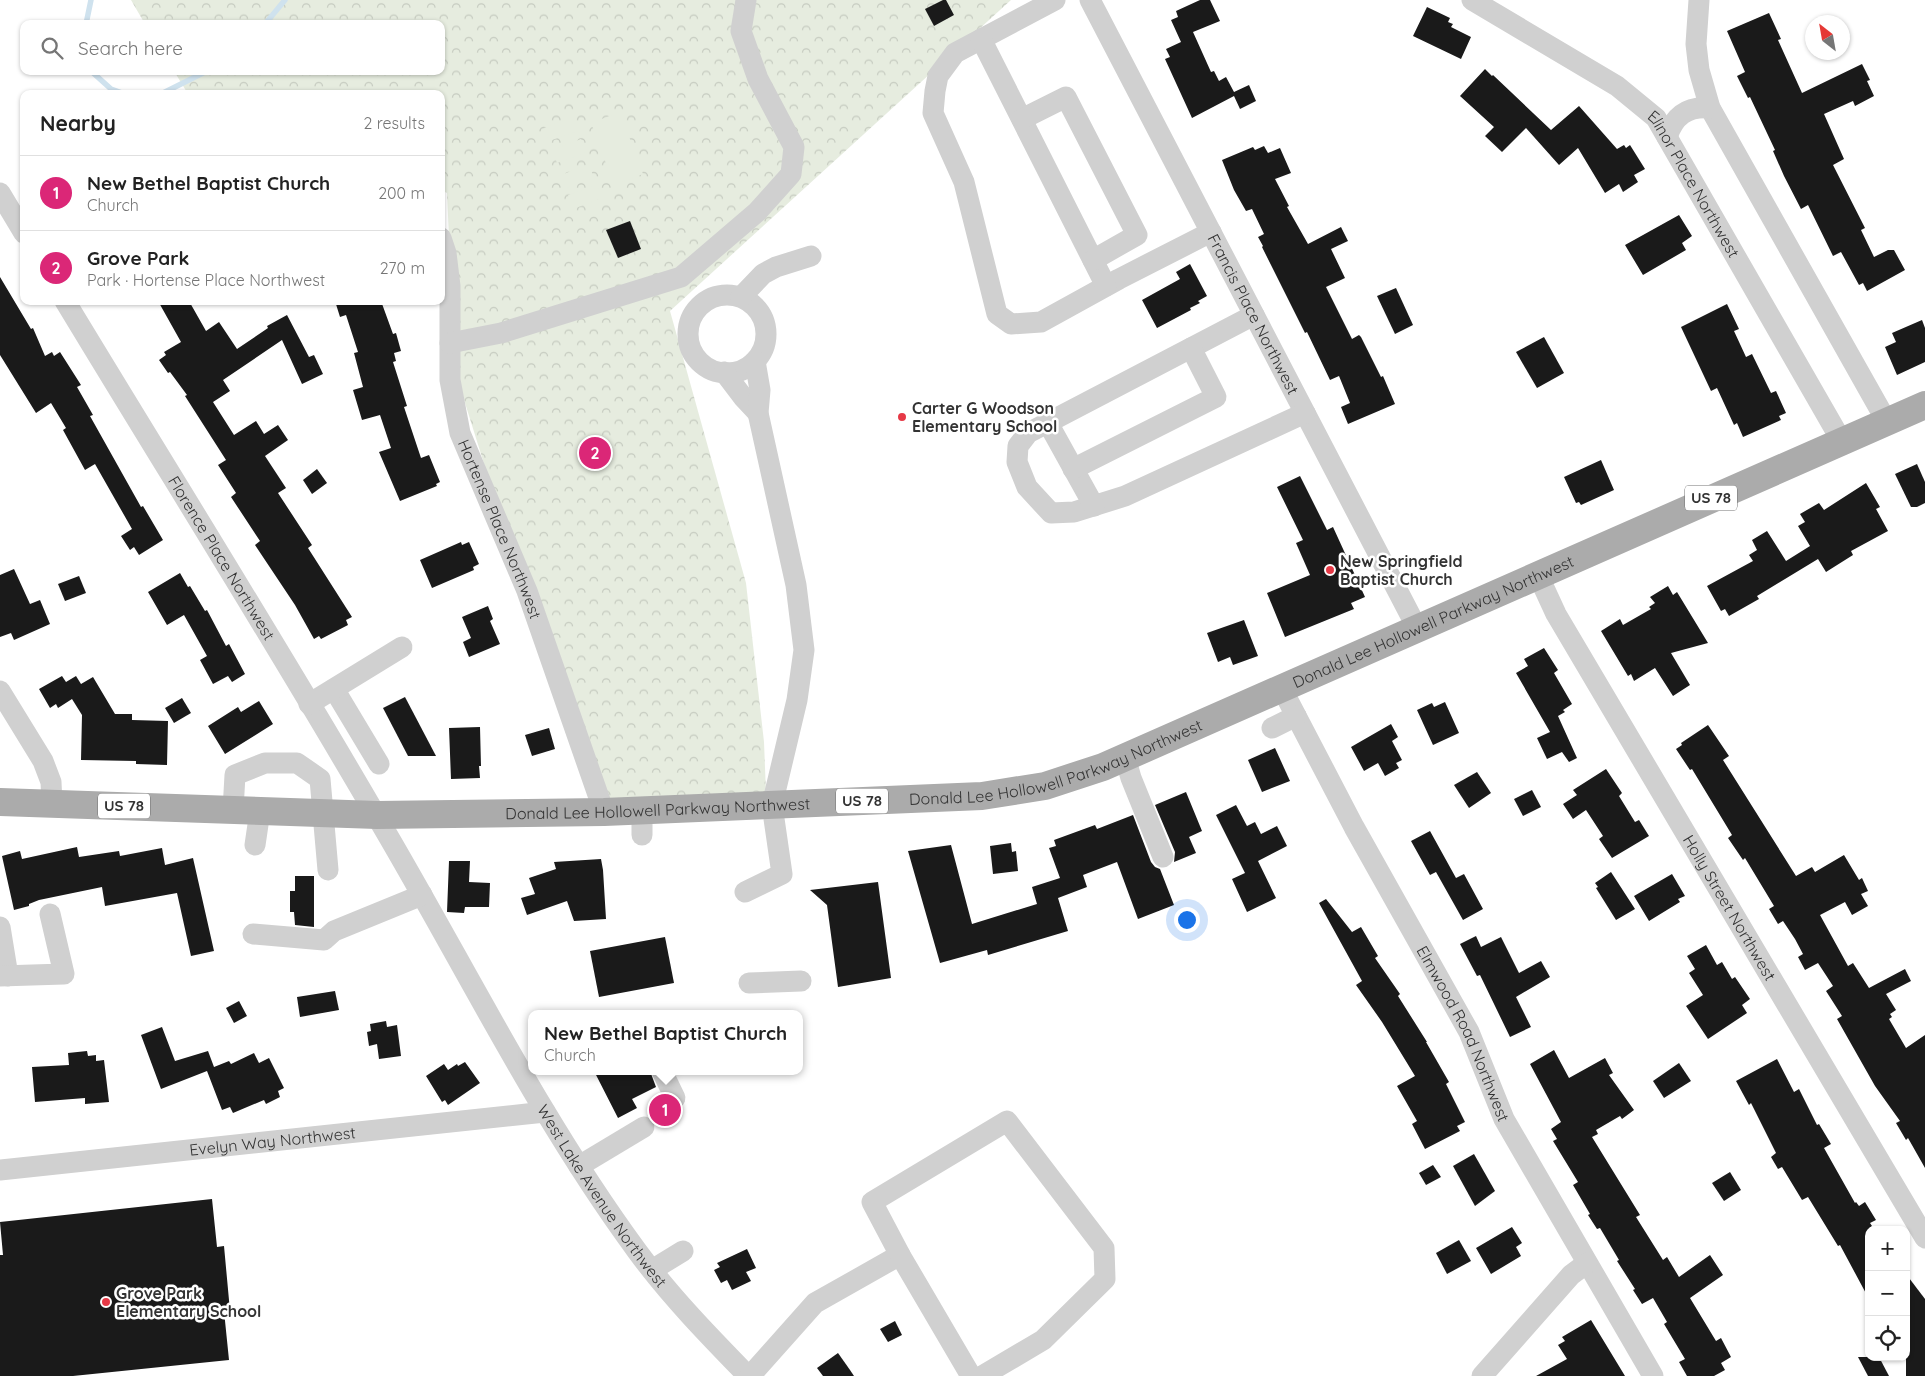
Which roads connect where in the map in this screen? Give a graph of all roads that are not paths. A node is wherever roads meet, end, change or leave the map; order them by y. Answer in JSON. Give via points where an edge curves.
{"nodes":[{"id":1,"x":746,"y":0,"type":"edge"},
{"id":2,"x":1055,"y":0,"type":"edge"},
{"id":3,"x":1090,"y":0,"type":"edge"},
{"id":4,"x":1472,"y":0,"type":"edge"},
{"id":5,"x":1699,"y":0,"type":"edge"},
{"id":6,"x":981,"y":39,"type":"junction"},
{"id":7,"x":1710,"y":108,"type":"junction"},
{"id":8,"x":1022,"y":119,"type":"junction"},
{"id":9,"x":1667,"y":137,"type":"junction"},
{"id":10,"x":0,"y":193,"type":"edge"},
{"id":11,"x":20,"y":226,"type":"edge"},
{"id":12,"x":1211,"y":232,"type":"junction"},
{"id":13,"x":445,"y":250,"type":"edge"},
{"id":14,"x":811,"y":256,"type":"dead end"},
{"id":15,"x":1093,"y":260,"type":"junction"},
{"id":16,"x":1106,"y":286,"type":"junction"},
{"id":17,"x":741,"y":297,"type":"junction"},
{"id":18,"x":67,"y":305,"type":"edge"},
{"id":19,"x":1254,"y":315,"type":"junction"},
{"id":20,"x":450,"y":342,"type":"junction"},
{"id":21,"x":1191,"y":348,"type":"junction"},
{"id":22,"x":755,"y":361,"type":"junction"},
{"id":23,"x":724,"y":372,"type":"junction"},
{"id":24,"x":1925,"y":405,"type":"edge"},
{"id":25,"x":758,"y":413,"type":"junction"},
{"id":26,"x":1305,"y":413,"type":"junction"},
{"id":27,"x":1887,"y":422,"type":"junction"},
{"id":28,"x":1048,"y":423,"type":"junction"},
{"id":29,"x":1841,"y":440,"type":"junction"},
{"id":30,"x":1073,"y":469,"type":"junction"},
{"id":31,"x":1094,"y":506,"type":"junction"},
{"id":32,"x":1538,"y":575,"type":"junction"},
{"id":33,"x":1417,"y":628,"type":"junction"},
{"id":34,"x":402,"y":647,"type":"dead end"},
{"id":35,"x":1281,"y":687,"type":"junction"},
{"id":36,"x":334,"y":689,"type":"junction"},
{"id":37,"x":0,"y":691,"type":"edge"},
{"id":38,"x":309,"y":704,"type":"junction"},
{"id":39,"x":1296,"y":716,"type":"junction"},
{"id":40,"x":1272,"y":728,"type":"dead end"},
{"id":41,"x":1125,"y":757,"type":"junction"},
{"id":42,"x":379,"y":764,"type":"dead end"},
{"id":43,"x":347,"y":766,"type":"junction"},
{"id":44,"x":320,"y":779,"type":"junction"},
{"id":45,"x":0,"y":802,"type":"edge"},
{"id":46,"x":52,"y":804,"type":"junction"},
{"id":47,"x":772,"y":805,"type":"junction"},
{"id":48,"x":233,"y":810,"type":"junction"},
{"id":49,"x":260,"y":811,"type":"junction"},
{"id":50,"x":604,"y":812,"type":"junction"},
{"id":51,"x":324,"y":814,"type":"junction"},
{"id":52,"x":377,"y":815,"type":"junction"},
{"id":53,"x":255,"y":844,"type":"dead end"},
{"id":54,"x":1164,"y":857,"type":"dead end"},
{"id":55,"x":328,"y":870,"type":"dead end"},
{"id":56,"x":745,"y":892,"type":"dead end"},
{"id":57,"x":422,"y":895,"type":"junction"},
{"id":58,"x":50,"y":914,"type":"dead end"},
{"id":59,"x":0,"y":927,"type":"edge"},
{"id":60,"x":253,"y":934,"type":"dead end"},
{"id":61,"x":4,"y":976,"type":"edge"},
{"id":62,"x":801,"y":981,"type":"dead end"},
{"id":63,"x":749,"y":982,"type":"dead end"},
{"id":64,"x":664,"y":1075,"type":"edge"},
{"id":65,"x":675,"y":1098,"type":"dead end"},
{"id":66,"x":545,"y":1112,"type":"junction"},
{"id":67,"x":644,"y":1127,"type":"dead end"},
{"id":68,"x":579,"y":1166,"type":"junction"},
{"id":69,"x":0,"y":1170,"type":"edge"},
{"id":70,"x":1925,"y":1238,"type":"edge"},
{"id":71,"x":683,"y":1251,"type":"dead end"},
{"id":72,"x":900,"y":1255,"type":"junction"},
{"id":73,"x":1587,"y":1263,"type":"junction"},
{"id":74,"x":652,"y":1270,"type":"junction"},
{"id":75,"x":749,"y":1376,"type":"edge"},
{"id":76,"x":971,"y":1376,"type":"edge"},
{"id":77,"x":982,"y":1376,"type":"edge"},
{"id":78,"x":1482,"y":1376,"type":"edge"},
{"id":79,"x":1653,"y":1376,"type":"edge"}],
"edges":[{"from":1,"to":20,"type":"street","via":[[741,31],[758,78],[794,147],[791,174],[757,212],[680,277],[501,333]]},
{"from":2,"to":6,"type":"street"},
{"from":3,"to":12,"type":"street","name":"Francis Place Northwest"},
{"from":4,"to":9,"type":"street","name":"Elinor Place Northwest","via":[[1617,86],[1656,118]]},
{"from":5,"to":7,"type":"street","via":[[1696,44],[1699,70]]},
{"from":6,"to":8,"type":"street"},
{"from":6,"to":16,"type":"street","via":[[955,53],[938,76],[933,113],[964,182],[997,314],[1011,324],[1041,322]]},
{"from":7,"to":9,"type":"street","via":[[1700,107],[1678,116]]},
{"from":7,"to":27,"type":"street"},
{"from":8,"to":15,"type":"street"},
{"from":8,"to":15,"type":"street","via":[[1066,97],[1137,235]]},
{"from":9,"to":29,"type":"street","name":"Elinor Place Northwest"},
{"from":10,"to":11,"type":"street"},
{"from":12,"to":16,"type":"street"},
{"from":12,"to":19,"type":"street","name":"Francis Place Northwest"},
{"from":13,"to":20,"type":"street","name":"Hortense Place Northwest","via":[[450,286]]},
{"from":14,"to":17,"type":"street","via":[[763,274]]},
{"from":15,"to":16,"type":"street"},
{"from":17,"to":22,"type":"street","via":[[761,313],[766,324],[764,349]]},
{"from":17,"to":23,"type":"street","via":[[715,297],[703,303],[689,325],[691,352],[710,370]]},
{"from":18,"to":38,"type":"street","name":"Florence Place Northwest"},
{"from":19,"to":21,"type":"street"},
{"from":19,"to":26,"type":"street","name":"Francis Place Northwest"},
{"from":20,"to":50,"type":"street","name":"Hortense Place Northwest","via":[[450,380],[460,433],[527,591]]},
{"from":21,"to":28,"type":"street"},
{"from":21,"to":30,"type":"street","via":[[1216,397]]},
{"from":22,"to":23,"type":"street","via":[[740,369]]},
{"from":22,"to":25,"type":"street","via":[[760,390]]},
{"from":23,"to":25,"type":"street"},
{"from":24,"to":27,"type":"main road","name":"Donald Lee Hollowell Parkway Northwest","number":"US 78"},
{"from":25,"to":47,"type":"street","via":[[796,585],[804,650],[797,700]]},
{"from":26,"to":31,"type":"street","via":[[1125,496]]},
{"from":26,"to":33,"type":"street","name":"Francis Place Northwest"},
{"from":27,"to":29,"type":"main road","name":"Donald Lee Hollowell Parkway Northwest","number":"US 78"},
{"from":28,"to":30,"type":"street"},
{"from":28,"to":31,"type":"street","via":[[1028,433],[1018,446],[1017,462],[1027,487],[1051,513],[1074,512]]},
{"from":29,"to":32,"type":"main road","name":"Donald Lee Hollowell Parkway Northwest","number":"US 78"},
{"from":30,"to":31,"type":"street"},
{"from":32,"to":33,"type":"main road","name":"Donald Lee Hollowell Parkway Northwest","number":"US 78"},
{"from":32,"to":70,"type":"street","name":"Holly Street Northwest","via":[[1556,614]]},
{"from":33,"to":35,"type":"main road","name":"Donald Lee Hollowell Parkway Northwest","number":"US 78"},
{"from":34,"to":36,"type":"street"},
{"from":35,"to":39,"type":"street","name":"Elmwood Road Northwest"},
{"from":35,"to":41,"type":"main road","name":"Donald Lee Hollowell Parkway Northwest","number":"US 78"},
{"from":36,"to":38,"type":"street"},
{"from":36,"to":42,"type":"street"},
{"from":37,"to":46,"type":"street","via":[[43,761],[51,782]]},
{"from":38,"to":43,"type":"street","name":"Florence Place Northwest"},
{"from":39,"to":40,"type":"street"},
{"from":39,"to":73,"type":"street","name":"Elmwood Road Northwest","via":[[1469,1032],[1504,1119]]},
{"from":41,"to":47,"type":"main road","name":"Donald Lee Hollowell Parkway Northwest","number":"US 78","via":[[1046,786],[982,796]]},
{"from":41,"to":54,"type":"street"},
{"from":43,"to":44,"type":"street"},
{"from":43,"to":52,"type":"street","name":"Florence Place Northwest"},
{"from":44,"to":48,"type":"street","via":[[297,763],[265,763],[235,776]]},
{"from":44,"to":51,"type":"street"},
{"from":45,"to":46,"type":"main road","name":"Donald Lee Hollowell Parkway Northwest","number":"US 78"},
{"from":46,"to":48,"type":"main road","name":"Donald Lee Hollowell Parkway Northwest","number":"US 78"},
{"from":47,"to":50,"type":"main road","name":"Donald Lee Hollowell Parkway Northwest","number":"US 78","via":[[642,823]]},
{"from":47,"to":56,"type":"street","via":[[782,874]]},
{"from":48,"to":49,"type":"main road","name":"Donald Lee Hollowell Parkway Northwest","number":"US 78"},
{"from":49,"to":51,"type":"main road","name":"Donald Lee Hollowell Parkway Northwest","number":"US 78"},
{"from":49,"to":53,"type":"street"},
{"from":50,"to":52,"type":"main road","name":"Donald Lee Hollowell Parkway Northwest","number":"US 78"},
{"from":51,"to":52,"type":"main road","name":"Donald Lee Hollowell Parkway Northwest","number":"US 78"},
{"from":51,"to":55,"type":"street"},
{"from":52,"to":57,"type":"street","name":"West Lake Avenue Northwest"},
{"from":57,"to":60,"type":"street","via":[[334,932],[324,940]]},
{"from":57,"to":66,"type":"street","name":"West Lake Avenue Northwest"},
{"from":58,"to":61,"type":"street","via":[[64,974]]},
{"from":59,"to":61,"type":"street"},
{"from":62,"to":63,"type":"street"},
{"from":64,"to":65,"type":"street"},
{"from":66,"to":68,"type":"street","name":"West Lake Avenue Northwest"},
{"from":66,"to":69,"type":"street","name":"Evelyn Way Northwest"},
{"from":67,"to":68,"type":"street"},
{"from":68,"to":74,"type":"street","name":"West Lake Avenue Northwest"},
{"from":71,"to":74,"type":"street"},
{"from":72,"to":75,"type":"street","via":[[815,1303]]},
{"from":72,"to":76,"type":"street"},
{"from":72,"to":77,"type":"street","via":[[872,1202],[1007,1121],[1104,1248],[1105,1279],[1043,1340]]},
{"from":73,"to":78,"type":"street","via":[[1571,1276]]},
{"from":73,"to":79,"type":"street","name":"Elmwood Road Northwest"},
{"from":74,"to":75,"type":"street","name":"West Lake Avenue Northwest","via":[[692,1318]]}]}
